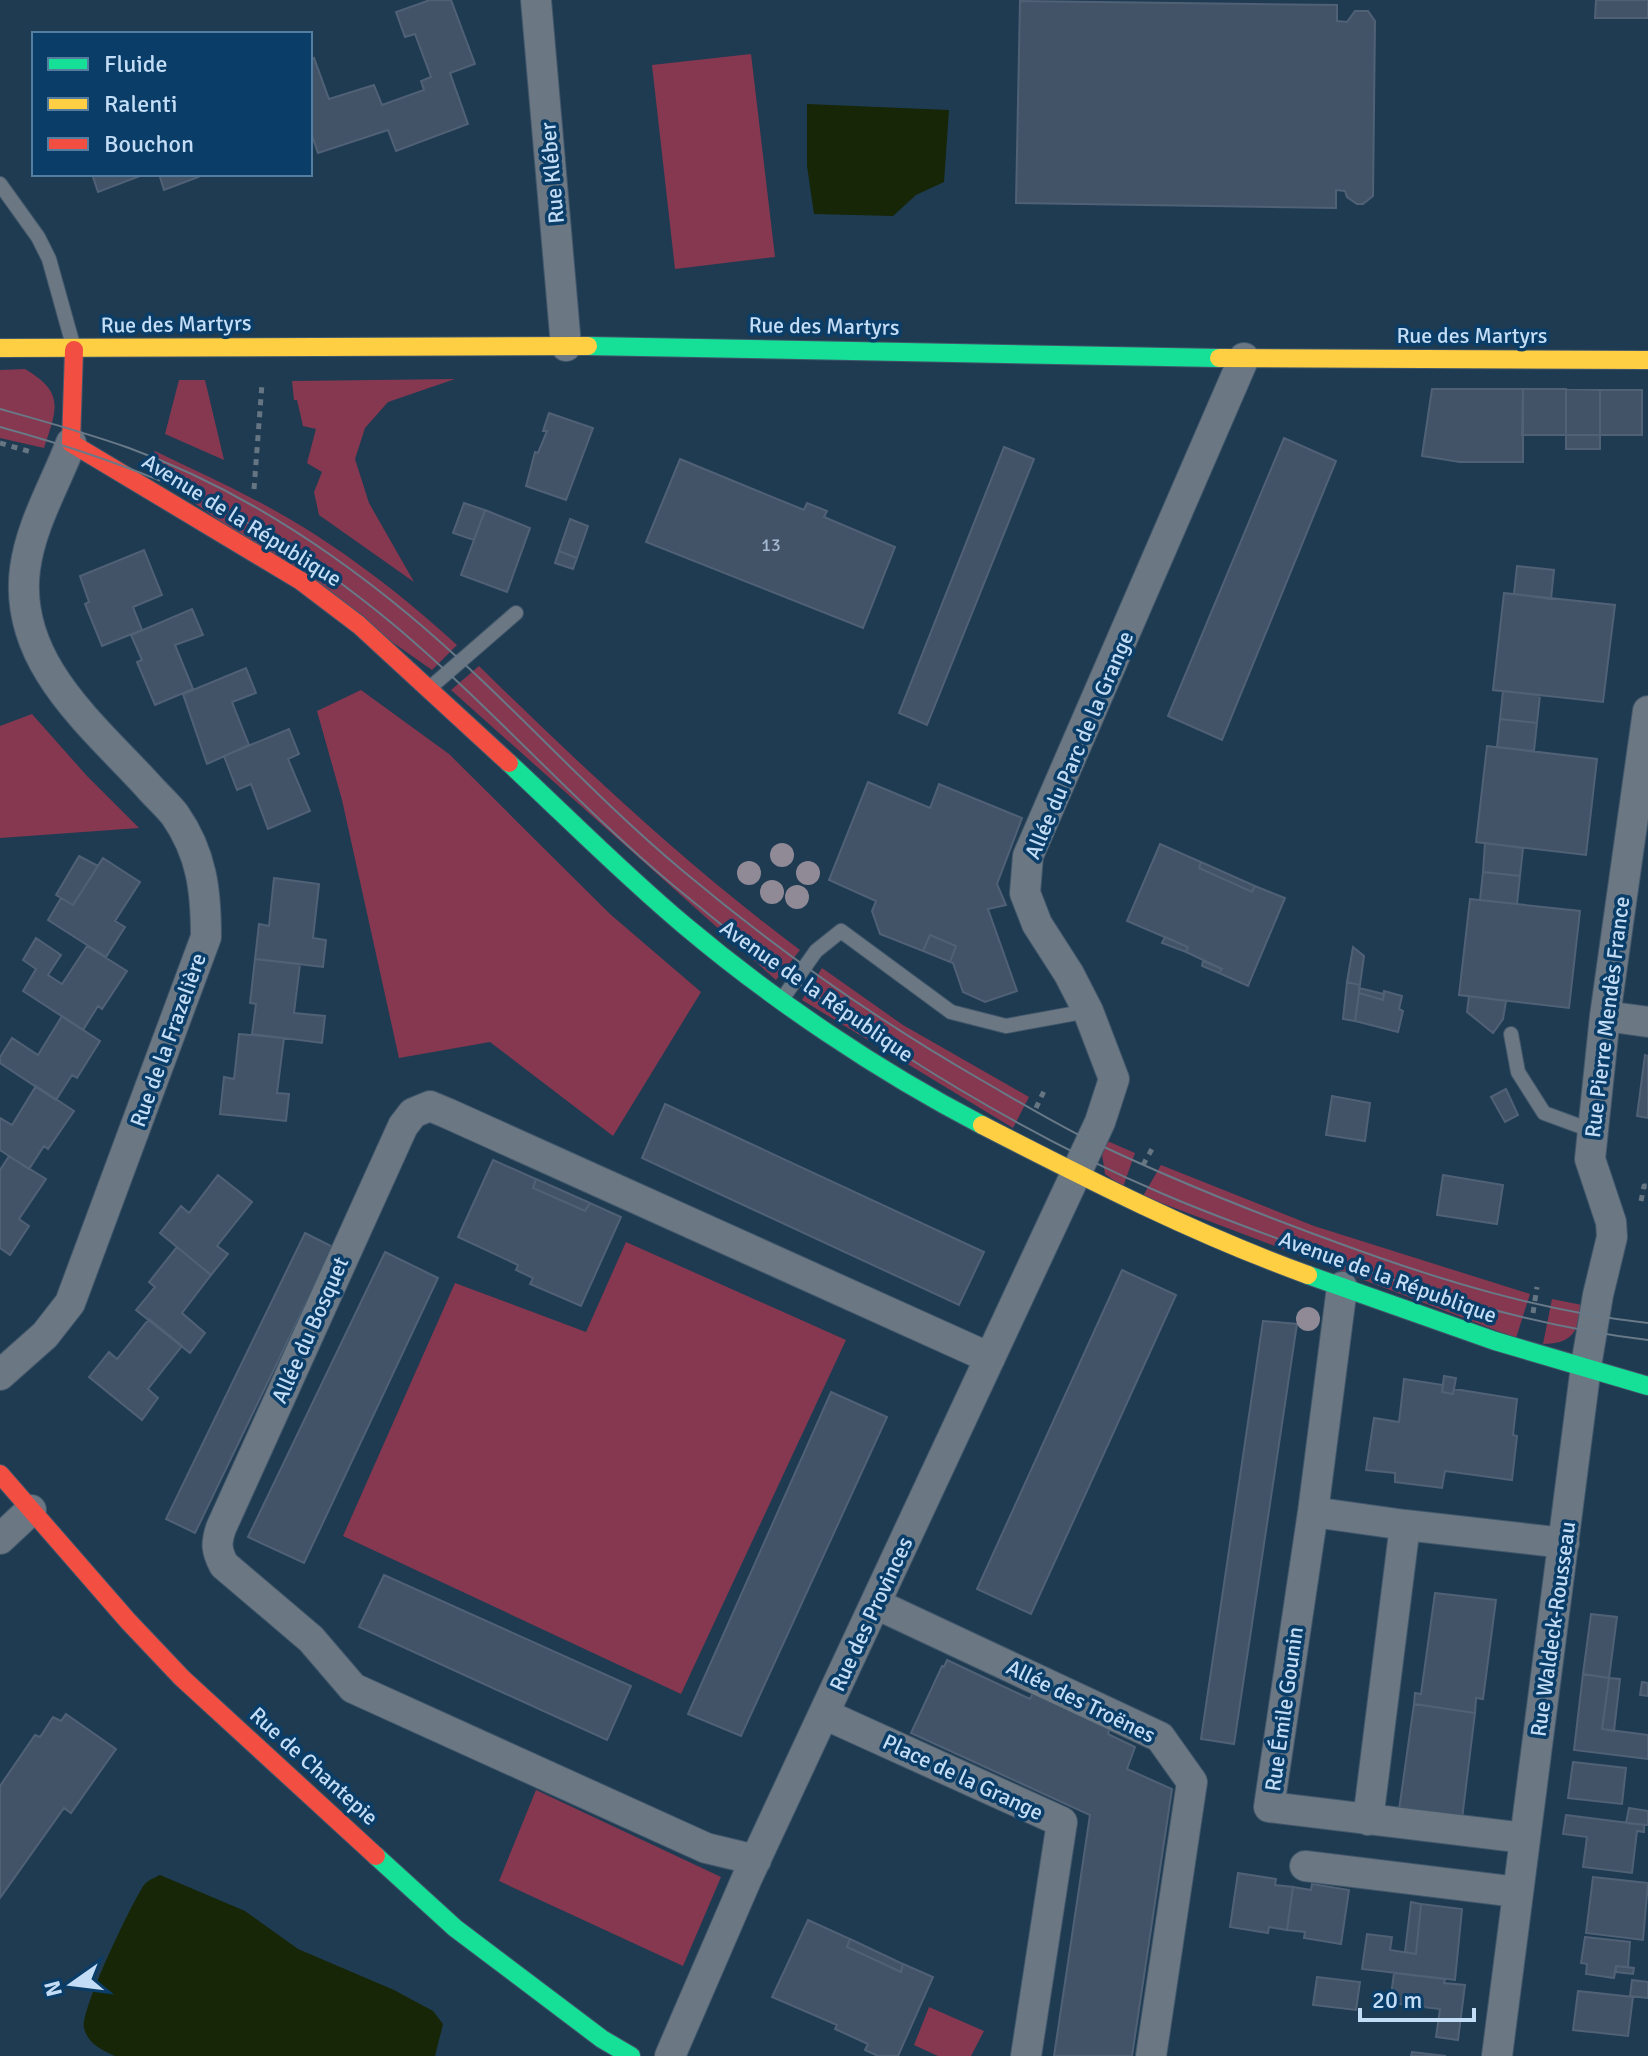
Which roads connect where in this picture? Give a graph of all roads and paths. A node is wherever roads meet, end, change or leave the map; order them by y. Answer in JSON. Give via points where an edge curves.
{"nodes":[{"id":1,"x":536,"y":0,"type":"edge"},
{"id":2,"x":0,"y":184,"type":"edge"},
{"id":3,"x":566,"y":346,"type":"junction"},
{"id":4,"x":0,"y":348,"type":"edge"},
{"id":5,"x":265,"y":348,"type":"junction"},
{"id":6,"x":74,"y":350,"type":"junction"},
{"id":7,"x":1244,"y":358,"type":"junction"},
{"id":8,"x":1648,"y":360,"type":"edge"},
{"id":9,"x":71,"y":443,"type":"junction"},
{"id":10,"x":254,"y":489,"type":"dead end"},
{"id":11,"x":516,"y":613,"type":"dead end"},
{"id":12,"x":430,"y":687,"type":"junction"},
{"id":13,"x":1648,"y":711,"type":"edge"},
{"id":14,"x":1644,"y":781,"type":"edge"},
{"id":15,"x":782,"y":999,"type":"junction"},
{"id":16,"x":1088,"y":1011,"type":"junction"},
{"id":17,"x":1605,"y":1016,"type":"junction"},
{"id":18,"x":1648,"y":1022,"type":"edge"},
{"id":19,"x":1511,"y":1034,"type":"dead end"},
{"id":20,"x":1593,"y":1131,"type":"junction"},
{"id":21,"x":1077,"y":1175,"type":"junction"},
{"id":22,"x":1342,"y":1287,"type":"junction"},
{"id":23,"x":990,"y":1358,"type":"junction"},
{"id":24,"x":1586,"y":1366,"type":"junction"},
{"id":25,"x":0,"y":1375,"type":"edge"},
{"id":26,"x":1648,"y":1386,"type":"edge"},
{"id":27,"x":0,"y":1474,"type":"edge"},
{"id":28,"x":31,"y":1510,"type":"junction"},
{"id":29,"x":1313,"y":1512,"type":"junction"},
{"id":30,"x":1405,"y":1525,"type":"junction"},
{"id":31,"x":0,"y":1539,"type":"edge"},
{"id":32,"x":1564,"y":1543,"type":"junction"},
{"id":33,"x":876,"y":1604,"type":"junction"},
{"id":34,"x":824,"y":1714,"type":"junction"},
{"id":35,"x":1368,"y":1820,"type":"junction"},
{"id":36,"x":1525,"y":1838,"type":"junction"},
{"id":37,"x":756,"y":1860,"type":"junction"},
{"id":38,"x":1305,"y":1866,"type":"dead end"},
{"id":39,"x":1517,"y":1892,"type":"junction"},
{"id":40,"x":598,"y":2047,"type":"edge"},
{"id":41,"x":631,"y":2056,"type":"edge"},
{"id":42,"x":670,"y":2056,"type":"edge"},
{"id":43,"x":1026,"y":2056,"type":"edge"},
{"id":44,"x":1151,"y":2056,"type":"edge"},
{"id":45,"x":1497,"y":2056,"type":"edge"}],
"edges":[{"from":1,"to":3,"type":"street","name":"Rue Kléber"},
{"from":2,"to":6,"type":"lane","via":[[49,259]]},
{"from":3,"to":5,"type":"street","name":"Rue des Martyrs"},
{"from":3,"to":7,"type":"street","name":"Rue des Martyrs"},
{"from":4,"to":6,"type":"street","name":"Rue des Martyrs"},
{"from":5,"to":6,"type":"street","name":"Rue des Martyrs"},
{"from":5,"to":10,"type":"path"},
{"from":6,"to":9,"type":"street","name":"Rue de la Frazelière"},
{"from":7,"to":8,"type":"street","name":"Rue des Martyrs"},
{"from":7,"to":16,"type":"street","name":"Allée du Parc de la Grange","via":[[1028,856],[1025,893],[1037,924]]},
{"from":9,"to":12,"type":"street","name":"Avenue de la République","via":[[301,581]]},
{"from":9,"to":25,"type":"street","name":"Rue de la Frazelière","via":[[37,523],[25,567],[23,603],[31,637],[57,685],[175,815],[197,858],[206,895],[206,937],[70,1303],[45,1335]]},
{"from":11,"to":12,"type":"lane"},
{"from":12,"to":15,"type":"street","name":"Avenue de la République","via":[[639,886]]},
{"from":13,"to":14,"type":"street","name":"Rue Pierre Mendès France"},
{"from":14,"to":17,"type":"street","name":"Rue Pierre Mendès France"},
{"from":15,"to":16,"type":"lane","via":[[816,951],[841,931],[951,1012],[1006,1026]]},
{"from":15,"to":21,"type":"street","name":"Avenue de la République","via":[[926,1096]]},
{"from":16,"to":21,"type":"street","name":"Allée du Parc de la Grange","via":[[1114,1079]]},
{"from":17,"to":18,"type":"street"},
{"from":17,"to":20,"type":"street","name":"Rue Pierre Mendès France"},
{"from":19,"to":20,"type":"lane","via":[[1518,1072],[1544,1113]]},
{"from":20,"to":24,"type":"street","name":"Rue Pierre Mendès France","via":[[1590,1159],[1612,1237]]},
{"from":21,"to":22,"type":"street","name":"Avenue de la République","via":[[1182,1225]]},
{"from":21,"to":23,"type":"street","name":"Rue des Provinces"},
{"from":22,"to":24,"type":"street","name":"Avenue de la République","via":[[1495,1341]]},
{"from":22,"to":29,"type":"street","name":"Rue Émile Gounin"},
{"from":23,"to":33,"type":"street","name":"Rue des Provinces"},
{"from":23,"to":37,"type":"street","name":"Allée du Bosquet","via":[[430,1106],[413,1113],[403,1126],[221,1528],[219,1556],[311,1639],[353,1688],[706,1848]]},
{"from":24,"to":26,"type":"street","name":"Avenue de la République"},
{"from":24,"to":32,"type":"street","name":"Rue Waldeck-Rousseau"},
{"from":27,"to":28,"type":"street","name":"Rue de Chantepie"},
{"from":28,"to":31,"type":"street"},
{"from":28,"to":40,"type":"street","name":"Rue de Chantepie","via":[[182,1678],[455,1928]]},
{"from":29,"to":30,"type":"street"},
{"from":29,"to":35,"type":"street","name":"Rue Émile Gounin","via":[[1269,1807]]},
{"from":30,"to":32,"type":"street"},
{"from":30,"to":35,"type":"street"},
{"from":32,"to":36,"type":"street","name":"Rue Waldeck-Rousseau"},
{"from":33,"to":34,"type":"street","name":"Rue des Provinces"},
{"from":33,"to":44,"type":"street","name":"Allée des Troënes","via":[[1160,1737],[1192,1782]]},
{"from":34,"to":37,"type":"street","name":"Rue des Provinces"},
{"from":34,"to":43,"type":"street","name":"Place de la Grange","via":[[1062,1822]]},
{"from":35,"to":36,"type":"street","name":"Rue Émile Gounin"},
{"from":36,"to":39,"type":"street","name":"Rue Waldeck-Rousseau"},
{"from":37,"to":42,"type":"street","name":"Rue des Provinces"},
{"from":38,"to":39,"type":"street"},
{"from":39,"to":45,"type":"street","name":"Rue Waldeck-Rousseau"},
{"from":40,"to":41,"type":"street","name":"Rue de Chantepie"}]}
